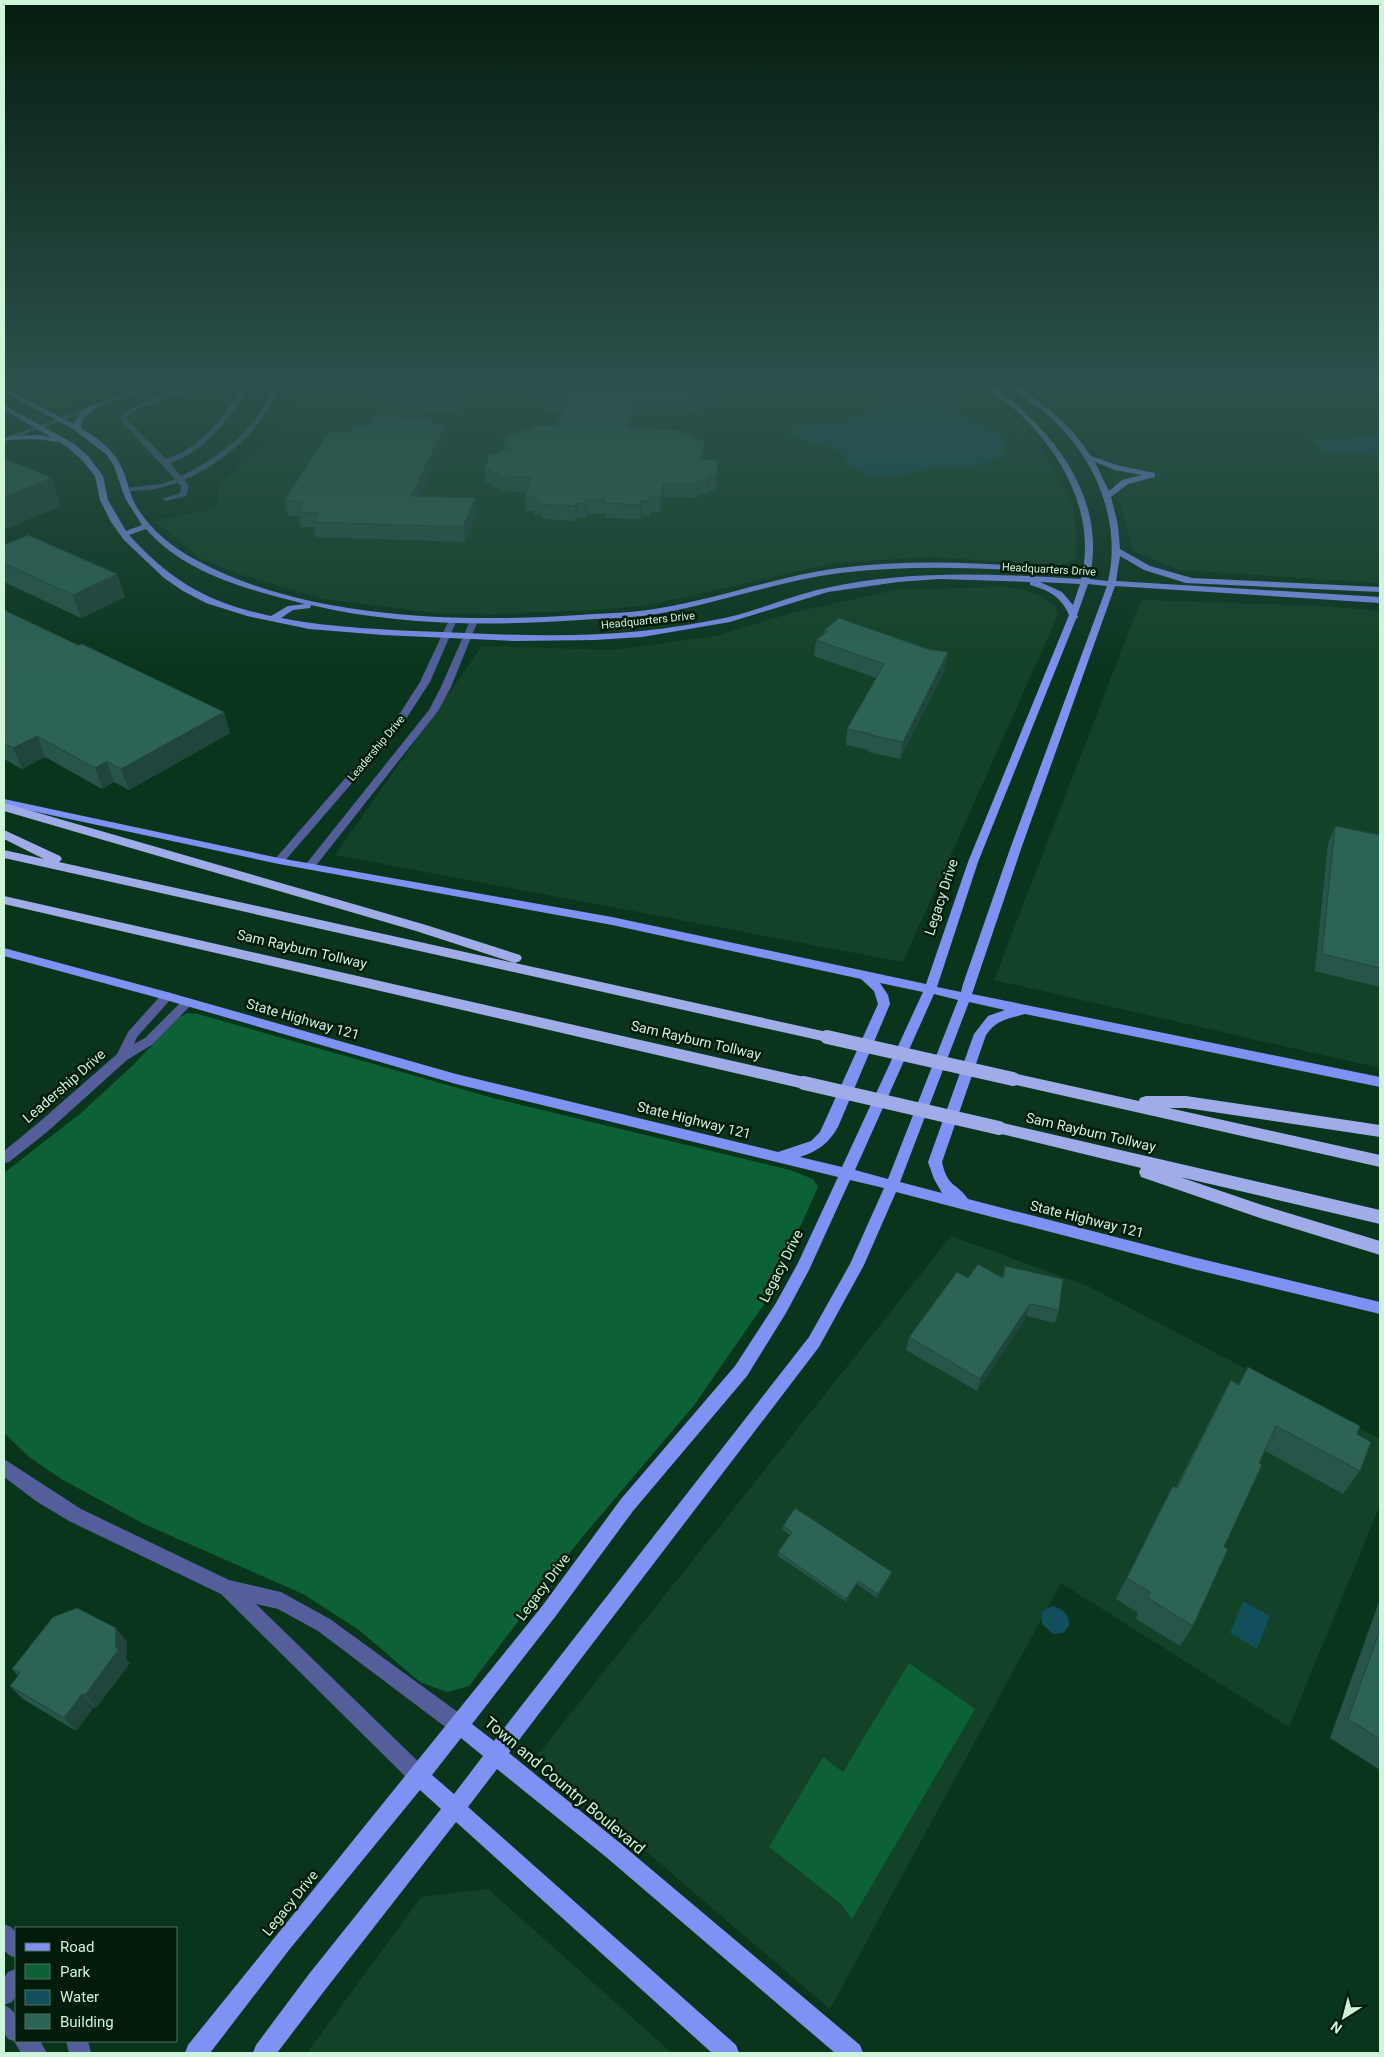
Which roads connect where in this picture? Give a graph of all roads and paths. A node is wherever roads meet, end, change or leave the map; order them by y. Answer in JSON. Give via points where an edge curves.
{"nodes":[{"id":1,"x":106,"y":481,"type":"edge"},
{"id":2,"x":117,"y":481,"type":"edge"},
{"id":3,"x":176,"y":481,"type":"edge"},
{"id":4,"x":181,"y":481,"type":"edge"},
{"id":5,"x":1075,"y":481,"type":"edge"},
{"id":6,"x":1101,"y":481,"type":"edge"},
{"id":7,"x":1129,"y":481,"type":"edge"},
{"id":8,"x":116,"y":489,"type":"junction"},
{"id":9,"x":1108,"y":495,"type":"junction"},
{"id":10,"x":166,"y":499,"type":"dead end"},
{"id":11,"x":151,"y":529,"type":"junction"},
{"id":12,"x":125,"y":536,"type":"junction"},
{"id":13,"x":1116,"y":550,"type":"junction"},
{"id":14,"x":838,"y":571,"type":"junction"},
{"id":15,"x":1011,"y":578,"type":"junction"},
{"id":16,"x":1084,"y":578,"type":"junction"},
{"id":17,"x":1111,"y":579,"type":"junction"},
{"id":18,"x":1191,"y":580,"type":"junction"},
{"id":19,"x":856,"y":586,"type":"junction"},
{"id":20,"x":1171,"y":587,"type":"junction"},
{"id":21,"x":1380,"y":590,"type":"edge"},
{"id":22,"x":1107,"y":599,"type":"junction"},
{"id":23,"x":1380,"y":600,"type":"edge"},
{"id":24,"x":362,"y":612,"type":"junction"},
{"id":25,"x":630,"y":614,"type":"junction"},
{"id":26,"x":1074,"y":618,"type":"junction"},
{"id":27,"x":272,"y":619,"type":"junction"},
{"id":28,"x":452,"y":622,"type":"junction"},
{"id":29,"x":473,"y":623,"type":"junction"},
{"id":30,"x":642,"y":634,"type":"junction"},
{"id":31,"x":446,"y":636,"type":"junction"},
{"id":32,"x":468,"y":637,"type":"junction"},
{"id":33,"x":4,"y":802,"type":"edge"},
{"id":34,"x":4,"y":807,"type":"edge"},
{"id":35,"x":4,"y":834,"type":"edge"},
{"id":36,"x":4,"y":854,"type":"edge"},
{"id":37,"x":279,"y":861,"type":"junction"},
{"id":38,"x":310,"y":866,"type":"junction"},
{"id":39,"x":74,"y":869,"type":"junction"},
{"id":40,"x":4,"y":900,"type":"edge"},
{"id":41,"x":4,"y":908,"type":"edge"},
{"id":42,"x":65,"y":913,"type":"junction"},
{"id":43,"x":4,"y":952,"type":"edge"},
{"id":44,"x":861,"y":973,"type":"junction"},
{"id":45,"x":597,"y":986,"type":"junction"},
{"id":46,"x":930,"y":989,"type":"junction"},
{"id":47,"x":166,"y":996,"type":"junction"},
{"id":48,"x":965,"y":996,"type":"junction"},
{"id":49,"x":187,"y":1002,"type":"junction"},
{"id":50,"x":1026,"y":1010,"type":"junction"},
{"id":51,"x":122,"y":1057,"type":"junction"},
{"id":52,"x":1380,"y":1082,"type":"edge"},
{"id":53,"x":1118,"y":1102,"type":"junction"},
{"id":54,"x":1380,"y":1131,"type":"edge"},
{"id":55,"x":1072,"y":1146,"type":"junction"},
{"id":56,"x":776,"y":1157,"type":"junction"},
{"id":57,"x":4,"y":1158,"type":"edge"},
{"id":58,"x":1380,"y":1161,"type":"edge"},
{"id":59,"x":844,"y":1173,"type":"junction"},
{"id":60,"x":892,"y":1186,"type":"junction"},
{"id":61,"x":969,"y":1206,"type":"junction"},
{"id":62,"x":1380,"y":1217,"type":"edge"},
{"id":63,"x":1380,"y":1248,"type":"edge"},
{"id":64,"x":1380,"y":1308,"type":"edge"},
{"id":65,"x":4,"y":1467,"type":"edge"},
{"id":66,"x":227,"y":1588,"type":"junction"},
{"id":67,"x":459,"y":1725,"type":"junction"},
{"id":68,"x":496,"y":1755,"type":"junction"},
{"id":69,"x":419,"y":1776,"type":"junction"},
{"id":70,"x":455,"y":1808,"type":"junction"},
{"id":71,"x":4,"y":1934,"type":"edge"},
{"id":72,"x":15,"y":1947,"type":"edge"},
{"id":73,"x":15,"y":1981,"type":"edge"},
{"id":74,"x":4,"y":1994,"type":"edge"},
{"id":75,"x":4,"y":2016,"type":"edge"},
{"id":76,"x":15,"y":2030,"type":"edge"},
{"id":77,"x":26,"y":2042,"type":"edge"},
{"id":78,"x":36,"y":2053,"type":"edge"},
{"id":79,"x":196,"y":2053,"type":"edge"},
{"id":80,"x":264,"y":2053,"type":"edge"},
{"id":81,"x":728,"y":2053,"type":"edge"},
{"id":82,"x":852,"y":2053,"type":"edge"}],
"edges":[{"from":1,"to":8,"type":"main road","name":"Headquarters Drive"},
{"from":2,"to":8,"type":"main road","name":"Headquarters Drive"},
{"from":3,"to":8,"type":"street"},
{"from":4,"to":10,"type":"street","via":[[185,486],[183,494]]},
{"from":5,"to":16,"type":"main road","name":"Legacy Drive","via":[[1088,526],[1090,554]]},
{"from":6,"to":9,"type":"main road"},
{"from":7,"to":9,"type":"main road"},
{"from":8,"to":11,"type":"main road","name":"Headquarters Drive"},
{"from":8,"to":12,"type":"main road","name":"Headquarters Drive","via":[[104,500]]},
{"from":9,"to":13,"type":"main road"},
{"from":11,"to":12,"type":"main road"},
{"from":11,"to":24,"type":"main road","name":"Headquarters Drive","via":[[177,552],[235,581],[308,603]]},
{"from":12,"to":27,"type":"main road","name":"Headquarters Drive","via":[[152,564],[186,589],[209,601]]},
{"from":13,"to":17,"type":"main road"},
{"from":13,"to":18,"type":"main road","via":[[1147,568]]},
{"from":14,"to":16,"type":"main road","name":"Headquarters Drive","via":[[941,565]]},
{"from":14,"to":19,"type":"main road"},
{"from":14,"to":25,"type":"main road","name":"Headquarters Drive","via":[[671,609]]},
{"from":15,"to":16,"type":"main road","name":"Headquarters Drive"},
{"from":15,"to":19,"type":"main road","name":"Headquarters Drive","via":[[939,576]]},
{"from":15,"to":26,"type":"main road","via":[[1055,591],[1069,603]]},
{"from":16,"to":17,"type":"main road","name":"Headquarters Drive"},
{"from":16,"to":26,"type":"main road","name":"Legacy Drive"},
{"from":17,"to":18,"type":"main road","name":"Headquarters Drive"},
{"from":17,"to":20,"type":"main road","name":"Headquarters Drive"},
{"from":17,"to":22,"type":"main road"},
{"from":18,"to":21,"type":"main road","name":"Headquarters Drive"},
{"from":19,"to":30,"type":"main road","name":"Headquarters Drive","via":[[827,590],[730,619]]},
{"from":20,"to":22,"type":"main road","via":[[1130,590]]},
{"from":20,"to":23,"type":"main road","name":"Headquarters Drive"},
{"from":22,"to":48,"type":"main road"},
{"from":24,"to":27,"type":"main road","via":[[306,606],[291,608]]},
{"from":24,"to":28,"type":"main road","name":"Headquarters Drive"},
{"from":25,"to":29,"type":"main road","name":"Headquarters Drive"},
{"from":25,"to":30,"type":"main road"},
{"from":26,"to":46,"type":"main road","name":"Legacy Drive","via":[[972,862]]},
{"from":27,"to":31,"type":"main road","name":"Headquarters Drive","via":[[331,628]]},
{"from":28,"to":29,"type":"main road","name":"Headquarters Drive"},
{"from":28,"to":31,"type":"street","name":"Leadership Drive"},
{"from":29,"to":32,"type":"street","name":"Leadership Drive"},
{"from":30,"to":32,"type":"main road","name":"Headquarters Drive","via":[[545,639]]},
{"from":31,"to":32,"type":"main road","name":"Headquarters Drive"},
{"from":31,"to":37,"type":"street","name":"Leadership Drive","via":[[425,682],[399,723]]},
{"from":32,"to":38,"type":"street","name":"Leadership Drive","via":[[433,712]]},
{"from":33,"to":37,"type":"main road"},
{"from":34,"to":45,"type":"highway","via":[[421,928]]},
{"from":35,"to":39,"type":"highway"},
{"from":36,"to":39,"type":"highway","name":"Sam Rayburn Tollway"},
{"from":37,"to":38,"type":"main road"},
{"from":38,"to":44,"type":"main road","via":[[612,921]]},
{"from":39,"to":45,"type":"highway","name":"Sam Rayburn Tollway"},
{"from":40,"to":42,"type":"highway","name":"Sam Rayburn Tollway"},
{"from":41,"to":42,"type":"highway"},
{"from":42,"to":55,"type":"highway","name":"Sam Rayburn Tollway","bridge":true},
{"from":43,"to":47,"type":"main road","name":"State Highway 121"},
{"from":44,"to":46,"type":"main road"},
{"from":44,"to":56,"type":"main road","via":[[883,994],[884,1004],[830,1127],[816,1145]]},
{"from":45,"to":53,"type":"highway","name":"Sam Rayburn Tollway","bridge":true},
{"from":46,"to":48,"type":"main road"},
{"from":46,"to":59,"type":"main road","name":"Legacy Drive"},
{"from":47,"to":49,"type":"main road","name":"State Highway 121"},
{"from":47,"to":51,"type":"street","name":"Leadership Drive","via":[[132,1035]]},
{"from":48,"to":50,"type":"main road"},
{"from":48,"to":60,"type":"main road"},
{"from":49,"to":51,"type":"street","name":"Leadership Drive","via":[[149,1041]]},
{"from":49,"to":56,"type":"main road","name":"State Highway 121","via":[[456,1079]]},
{"from":50,"to":52,"type":"main road"},
{"from":50,"to":61,"type":"main road","via":[[997,1015],[980,1034],[935,1162],[938,1176],[948,1191]]},
{"from":51,"to":57,"type":"street","name":"Leadership Drive","via":[[49,1123]]},
{"from":53,"to":54,"type":"highway","via":[[1186,1102]]},
{"from":53,"to":58,"type":"highway","name":"Sam Rayburn Tollway"},
{"from":55,"to":62,"type":"highway","name":"Sam Rayburn Tollway"},
{"from":55,"to":63,"type":"highway","via":[[1260,1211]]},
{"from":56,"to":59,"type":"main road","name":"State Highway 121"},
{"from":59,"to":60,"type":"main road","name":"State Highway 121"},
{"from":59,"to":67,"type":"main road","name":"Legacy Drive","via":[[782,1308],[740,1371],[627,1506]]},
{"from":60,"to":61,"type":"main road","name":"State Highway 121"},
{"from":60,"to":68,"type":"main road","via":[[865,1251],[814,1342]]},
{"from":61,"to":64,"type":"main road","name":"State Highway 121"},
{"from":65,"to":66,"type":"street","name":"Town and Country Boulevard","via":[[75,1515]]},
{"from":66,"to":67,"type":"street","name":"Town and Country Boulevard","via":[[281,1601],[324,1625]]},
{"from":66,"to":69,"type":"street","name":"Town and Country Boulevard"},
{"from":67,"to":68,"type":"main road","name":"Town and Country Boulevard"},
{"from":67,"to":69,"type":"main road","name":"Legacy Drive"},
{"from":68,"to":70,"type":"main road"},
{"from":68,"to":82,"type":"main road","name":"Town and Country Boulevard"},
{"from":69,"to":70,"type":"main road","name":"Town and Country Boulevard"},
{"from":69,"to":79,"type":"main road","name":"Legacy Drive"},
{"from":70,"to":80,"type":"main road","via":[[316,1982]]},
{"from":70,"to":81,"type":"main road","name":"Town and Country Boulevard"},
{"from":71,"to":72,"type":"street"},
{"from":73,"to":74,"type":"street"},
{"from":75,"to":76,"type":"street"},
{"from":77,"to":78,"type":"street"}]}
